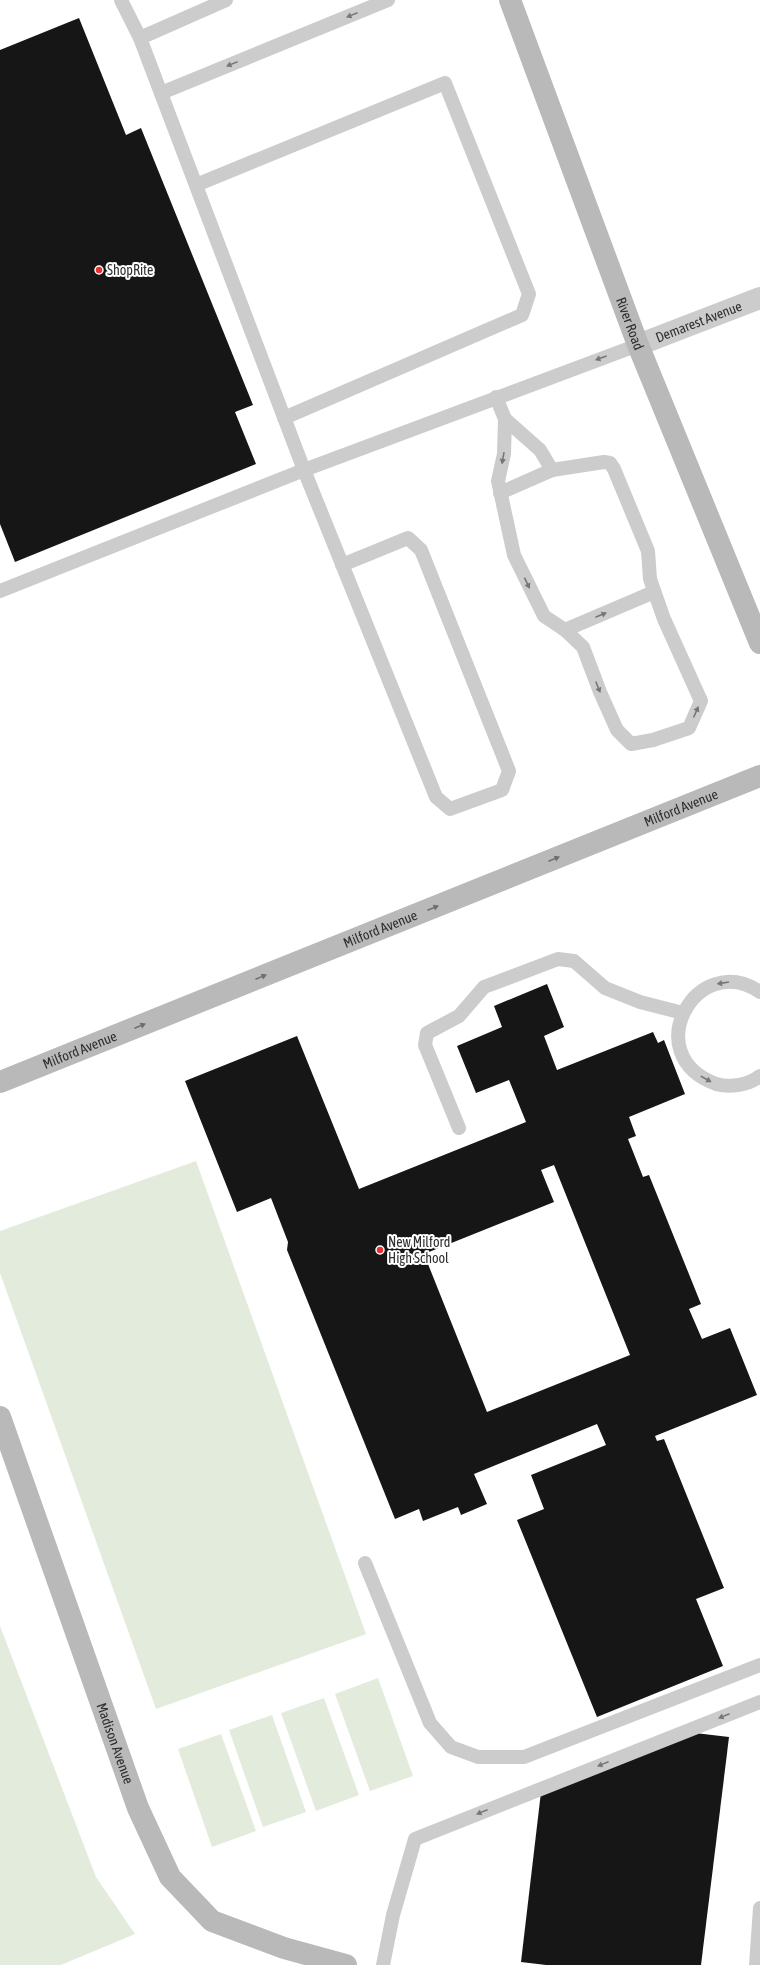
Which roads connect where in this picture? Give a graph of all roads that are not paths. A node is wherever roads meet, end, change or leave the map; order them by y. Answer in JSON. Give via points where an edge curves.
{"nodes":[{"id":1,"x":121,"y":0,"type":"edge"},
{"id":2,"x":226,"y":0,"type":"edge"},
{"id":3,"x":388,"y":0,"type":"edge"},
{"id":4,"x":510,"y":0,"type":"edge"},
{"id":5,"x":140,"y":38,"type":"junction"},
{"id":6,"x":161,"y":93,"type":"junction"},
{"id":7,"x":196,"y":185,"type":"junction"},
{"id":8,"x":760,"y":298,"type":"edge"},
{"id":9,"x":638,"y":344,"type":"junction"},
{"id":10,"x":496,"y":397,"type":"junction"},
{"id":11,"x":284,"y":418,"type":"junction"},
{"id":12,"x":505,"y":419,"type":"junction"},
{"id":13,"x":304,"y":470,"type":"junction"},
{"id":14,"x":552,"y":470,"type":"junction"},
{"id":15,"x":500,"y":493,"type":"junction"},
{"id":16,"x":342,"y":565,"type":"junction"},
{"id":17,"x":0,"y":591,"type":"edge"},
{"id":18,"x":654,"y":592,"type":"junction"},
{"id":19,"x":565,"y":630,"type":"junction"},
{"id":20,"x":760,"y":643,"type":"edge"},
{"id":21,"x":760,"y":776,"type":"edge"},
{"id":22,"x":760,"y":992,"type":"edge"},
{"id":23,"x":683,"y":1013,"type":"junction"},
{"id":24,"x":760,"y":1076,"type":"edge"},
{"id":25,"x":0,"y":1082,"type":"edge"},
{"id":26,"x":459,"y":1128,"type":"dead end"},
{"id":27,"x":0,"y":1417,"type":"edge"},
{"id":28,"x":365,"y":1563,"type":"dead end"},
{"id":29,"x":760,"y":1664,"type":"edge"},
{"id":30,"x":760,"y":1702,"type":"edge"},
{"id":31,"x":760,"y":1908,"type":"edge"},
{"id":32,"x":346,"y":1965,"type":"edge"},
{"id":33,"x":383,"y":1965,"type":"edge"},
{"id":34,"x":756,"y":1965,"type":"edge"}],
"edges":[{"from":1,"to":5,"type":"lane"},
{"from":2,"to":5,"type":"lane"},
{"from":3,"to":6,"type":"lane","one_way":true},
{"from":4,"to":9,"type":"street","name":"River Road"},
{"from":5,"to":6,"type":"lane"},
{"from":6,"to":7,"type":"lane"},
{"from":7,"to":11,"type":"lane"},
{"from":7,"to":11,"type":"lane","via":[[445,83],[526,287],[528,294],[522,315]]},
{"from":8,"to":9,"type":"street","name":"Demarest Avenue"},
{"from":9,"to":10,"type":"lane","one_way":true},
{"from":9,"to":20,"type":"street","name":"River Road"},
{"from":10,"to":12,"type":"lane"},
{"from":10,"to":13,"type":"lane"},
{"from":11,"to":13,"type":"lane"},
{"from":12,"to":14,"type":"lane","via":[[540,450]]},
{"from":12,"to":15,"type":"lane","one_way":true,"via":[[504,454],[498,481]]},
{"from":13,"to":16,"type":"lane"},
{"from":13,"to":17,"type":"lane"},
{"from":14,"to":15,"type":"lane"},
{"from":14,"to":18,"type":"lane","via":[[610,463],[648,551],[650,579]]},
{"from":15,"to":19,"type":"lane","one_way":true,"via":[[514,555],[531,591],[544,616]]},
{"from":16,"to":16,"type":"lane","via":[[436,797],[450,809],[502,790],[509,771],[421,550],[408,538]]},
{"from":19,"to":18,"type":"lane","one_way":true},
{"from":19,"to":18,"type":"lane","one_way":true,"via":[[583,647],[617,730],[631,744],[689,728],[701,701]]},
{"from":25,"to":21,"type":"street","name":"Milford Avenue","one_way":true},
{"from":22,"to":23,"type":"lane","one_way":true,"via":[[744,984],[728,982],[712,985],[698,994]]},
{"from":23,"to":24,"type":"lane","one_way":true,"via":[[678,1036],[681,1052],[690,1068],[704,1079],[721,1085],[740,1085]]},
{"from":23,"to":26,"type":"lane","via":[[640,1002],[605,988],[574,961],[558,959],[484,987],[459,1016],[427,1033],[425,1045]]},
{"from":27,"to":32,"type":"street","name":"Madison Avenue","via":[[138,1808],[170,1877],[212,1921],[284,1948]]},
{"from":28,"to":29,"type":"lane","via":[[430,1723],[451,1747],[478,1758],[524,1757]]},
{"from":30,"to":33,"type":"lane","one_way":true,"via":[[415,1839],[393,1915]]},
{"from":31,"to":34,"type":"lane"}]}
